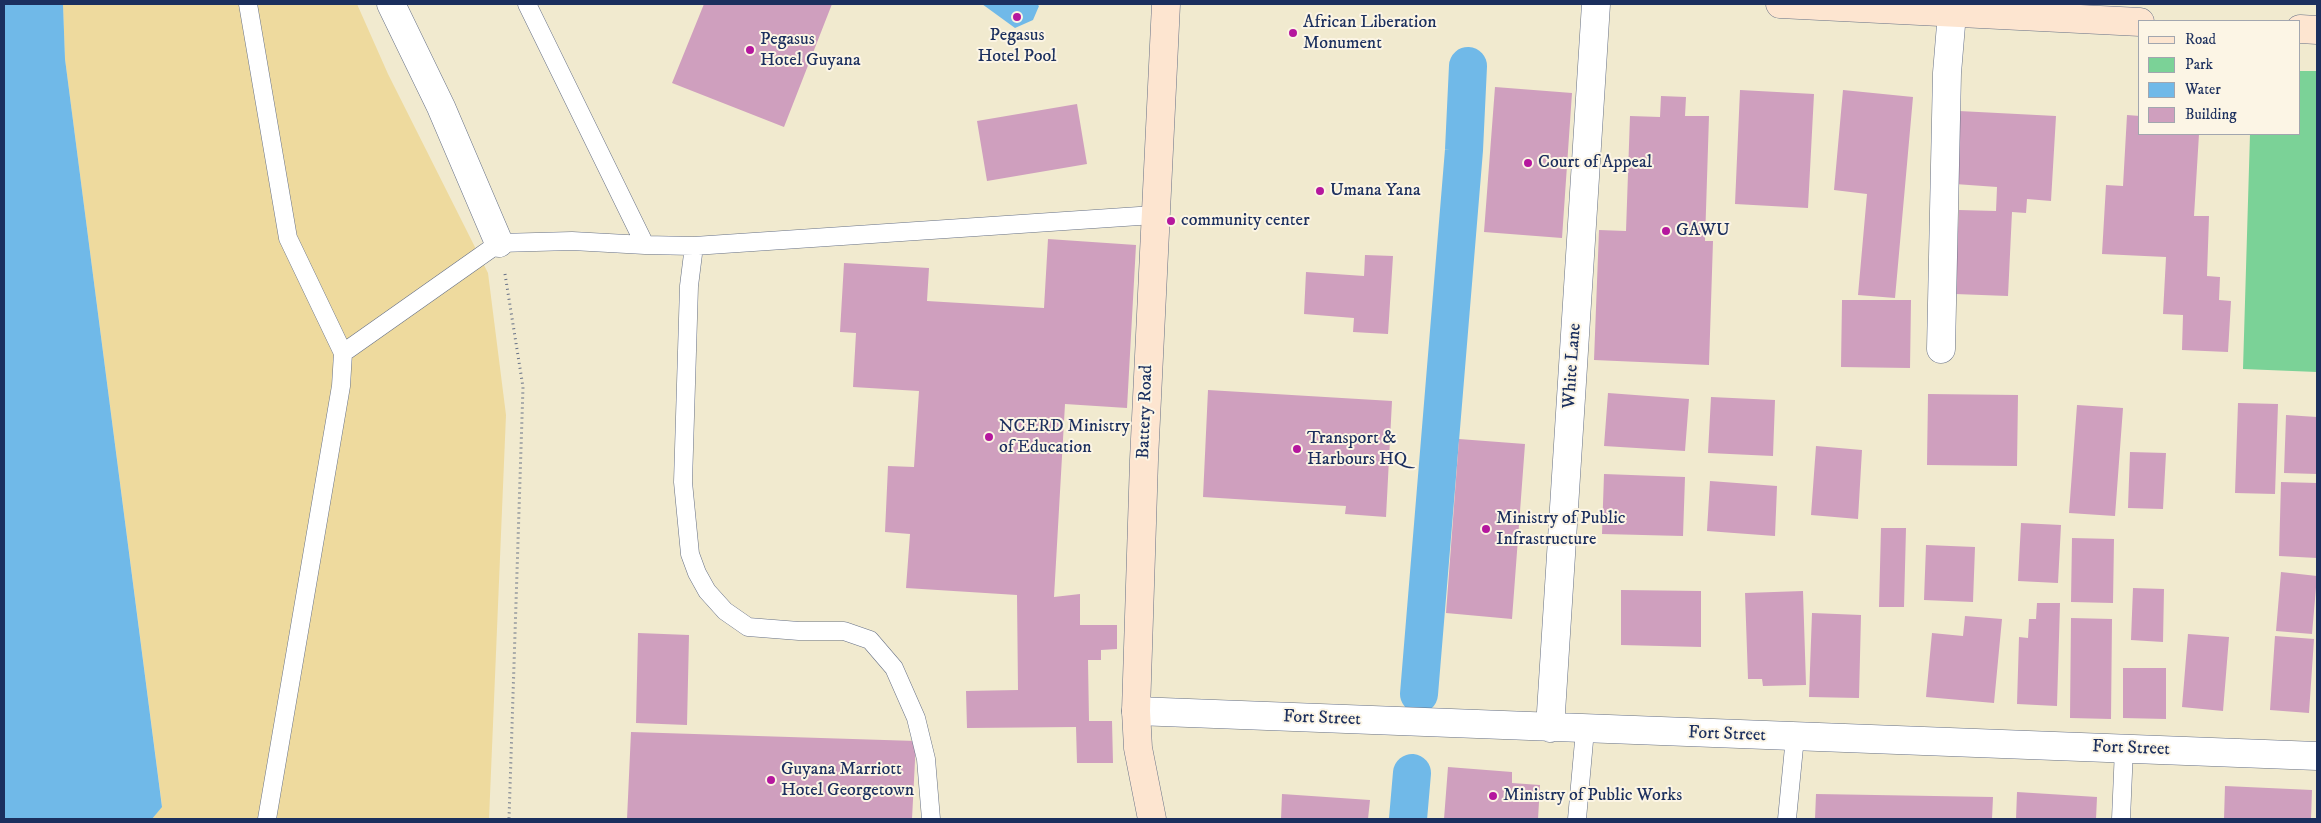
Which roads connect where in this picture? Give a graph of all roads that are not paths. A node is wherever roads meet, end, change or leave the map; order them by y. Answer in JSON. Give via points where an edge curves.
{"nodes":[{"id":1,"x":248,"y":4,"type":"edge"},
{"id":2,"x":391,"y":4,"type":"edge"},
{"id":3,"x":527,"y":4,"type":"edge"},
{"id":4,"x":1166,"y":4,"type":"edge"},
{"id":5,"x":1596,"y":4,"type":"edge"},
{"id":6,"x":1780,"y":4,"type":"edge"},
{"id":7,"x":1936,"y":9,"type":"edge"},
{"id":8,"x":2138,"y":22,"type":"edge"},
{"id":9,"x":2301,"y":29,"type":"edge"},
{"id":10,"x":2317,"y":30,"type":"edge"},
{"id":11,"x":1154,"y":215,"type":"junction"},
{"id":12,"x":499,"y":243,"type":"junction"},
{"id":13,"x":645,"y":246,"type":"junction"},
{"id":14,"x":694,"y":246,"type":"junction"},
{"id":15,"x":1941,"y":349,"type":"dead end"},
{"id":16,"x":343,"y":354,"type":"junction"},
{"id":17,"x":1136,"y":711,"type":"junction"},
{"id":18,"x":1550,"y":728,"type":"junction"},
{"id":19,"x":1584,"y":730,"type":"junction"},
{"id":20,"x":1795,"y":737,"type":"junction"},
{"id":21,"x":2124,"y":749,"type":"junction"},
{"id":22,"x":2317,"y":756,"type":"edge"},
{"id":23,"x":267,"y":819,"type":"edge"},
{"id":24,"x":931,"y":819,"type":"edge"},
{"id":25,"x":1152,"y":819,"type":"edge"},
{"id":26,"x":1577,"y":819,"type":"edge"},
{"id":27,"x":1787,"y":819,"type":"edge"},
{"id":28,"x":2121,"y":819,"type":"edge"}],
"edges":[{"from":1,"to":16,"type":"lane","via":[[288,238]]},
{"from":2,"to":12,"type":"street","via":[[441,107]]},
{"from":3,"to":13,"type":"lane"},
{"from":4,"to":11,"type":"street","name":"Battery Road"},
{"from":5,"to":18,"type":"street","name":"White Lane"},
{"from":6,"to":7,"type":"street"},
{"from":7,"to":8,"type":"street"},
{"from":7,"to":15,"type":"street","via":[[1946,73]]},
{"from":9,"to":10,"type":"street"},
{"from":11,"to":14,"type":"lane"},
{"from":11,"to":17,"type":"street","name":"Battery Road"},
{"from":12,"to":13,"type":"lane","via":[[572,241]]},
{"from":12,"to":16,"type":"lane"},
{"from":13,"to":14,"type":"lane"},
{"from":14,"to":24,"type":"lane","via":[[689,286],[683,482],[690,554],[697,573],[707,591],[725,611],[748,627],[844,631],[870,640],[894,668],[916,718],[926,759]]},
{"from":16,"to":23,"type":"lane","via":[[341,386]]},
{"from":17,"to":18,"type":"street","name":"Fort Street"},
{"from":17,"to":25,"type":"street","name":"Battery Road","via":[[1138,748]]},
{"from":18,"to":19,"type":"street","name":"Fort Street"},
{"from":19,"to":20,"type":"street","name":"Fort Street"},
{"from":19,"to":26,"type":"lane"},
{"from":20,"to":21,"type":"street","name":"Fort Street"},
{"from":20,"to":27,"type":"lane"},
{"from":21,"to":22,"type":"street","name":"Fort Street"},
{"from":21,"to":28,"type":"lane"}]}
